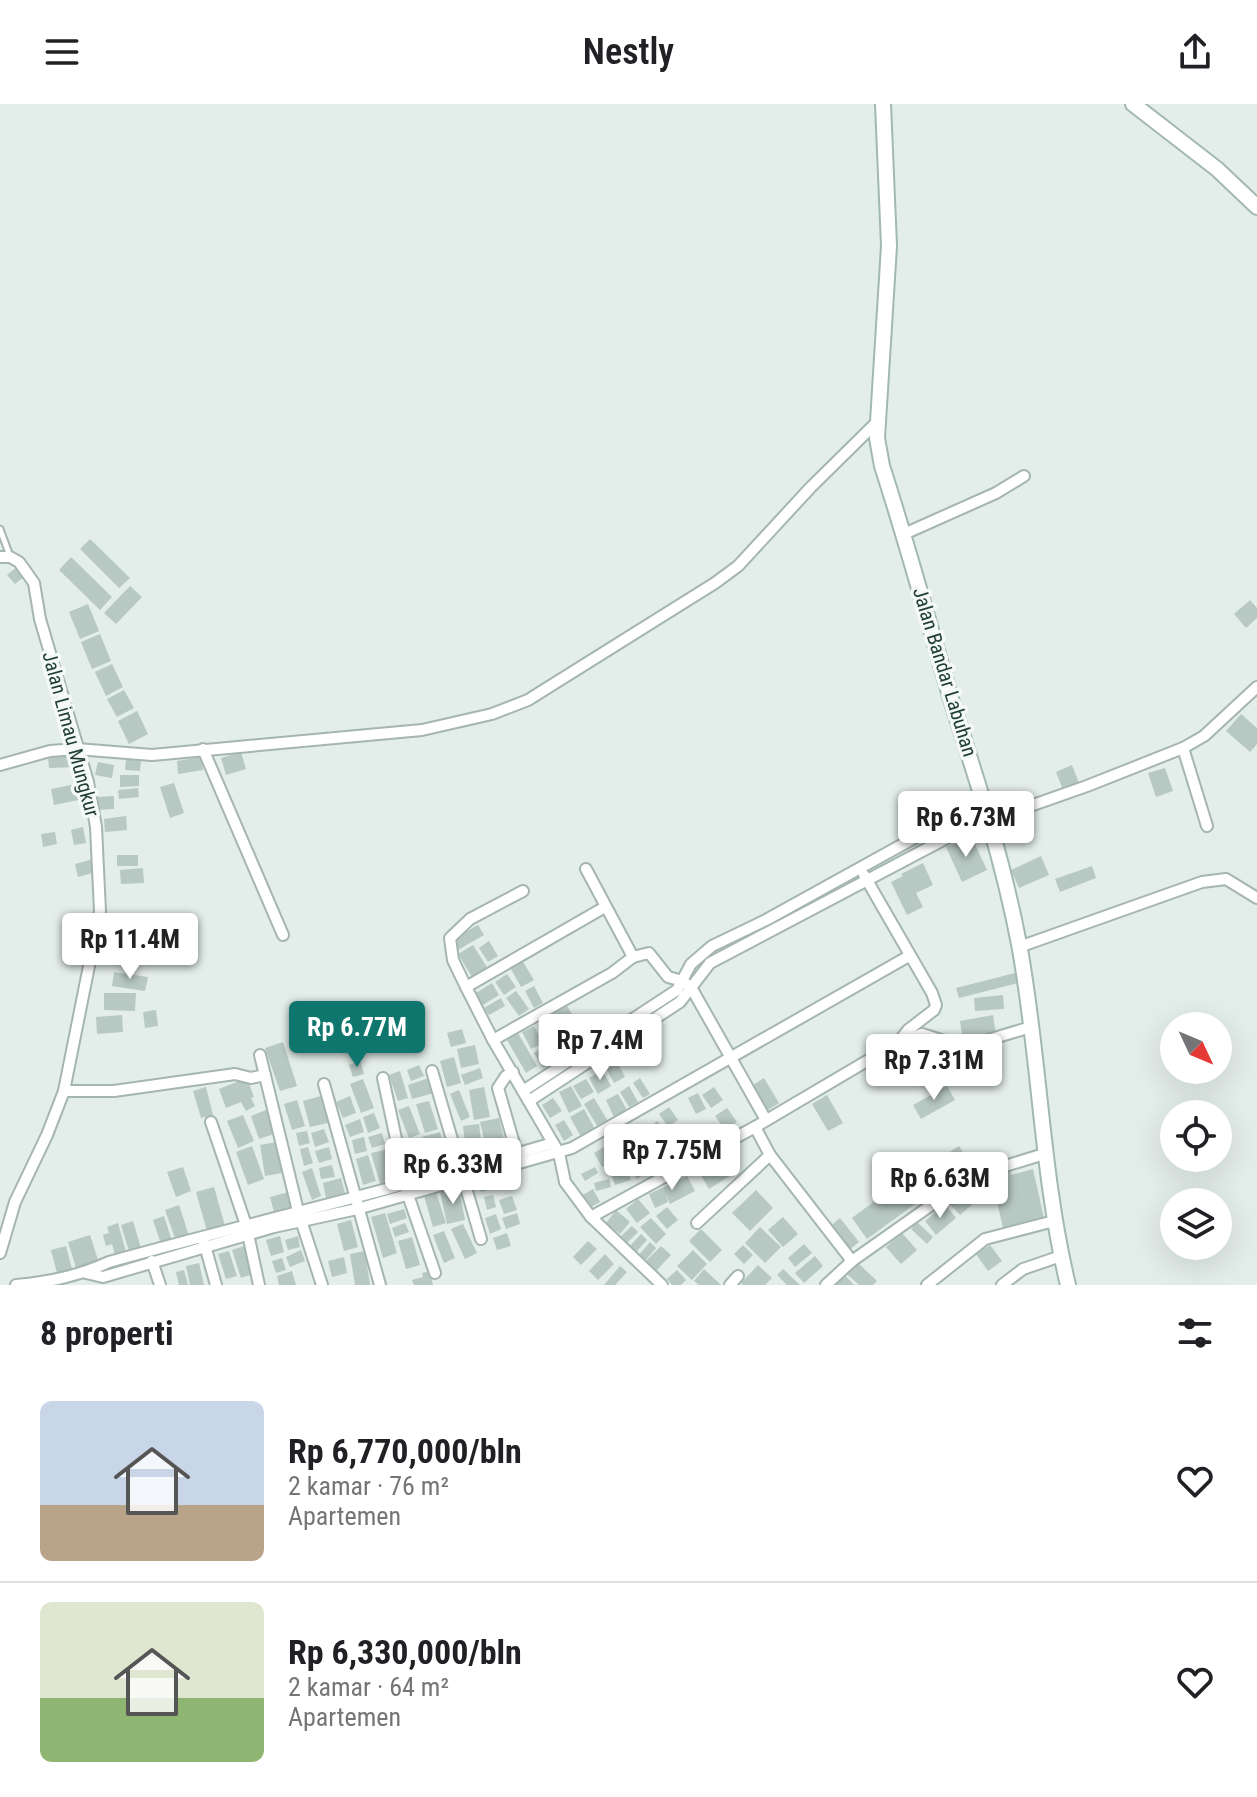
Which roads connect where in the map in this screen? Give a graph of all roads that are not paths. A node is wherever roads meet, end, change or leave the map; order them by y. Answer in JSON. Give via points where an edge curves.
{"nodes":[{"id":1,"x":883,"y":104,"type":"edge"},
{"id":2,"x":1133,"y":104,"type":"edge"},
{"id":3,"x":1257,"y":207,"type":"edge"},
{"id":4,"x":877,"y":422,"type":"junction"},
{"id":5,"x":1024,"y":476,"type":"dead end"},
{"id":6,"x":0,"y":529,"type":"edge"},
{"id":7,"x":904,"y":534,"type":"junction"},
{"id":8,"x":5,"y":557,"type":"edge"},
{"id":9,"x":1257,"y":687,"type":"edge"},
{"id":10,"x":1183,"y":748,"type":"junction"},
{"id":11,"x":77,"y":749,"type":"junction"},
{"id":12,"x":203,"y":749,"type":"junction"},
{"id":13,"x":0,"y":765,"type":"edge"},
{"id":14,"x":983,"y":800,"type":"junction"},
{"id":15,"x":989,"y":820,"type":"junction"},
{"id":16,"x":1207,"y":826,"type":"dead end"},
{"id":17,"x":923,"y":834,"type":"junction"},
{"id":18,"x":930,"y":847,"type":"junction"},
{"id":19,"x":859,"y":867,"type":"junction"},
{"id":20,"x":586,"y":869,"type":"dead end"},
{"id":21,"x":866,"y":879,"type":"junction"},
{"id":22,"x":523,"y":891,"type":"dead end"},
{"id":23,"x":1257,"y":898,"type":"edge"},
{"id":24,"x":605,"y":907,"type":"junction"},
{"id":25,"x":283,"y":935,"type":"dead end"},
{"id":26,"x":1019,"y":947,"type":"junction"},
{"id":27,"x":909,"y":956,"type":"junction"},
{"id":28,"x":633,"y":957,"type":"junction"},
{"id":29,"x":687,"y":985,"type":"junction"},
{"id":30,"x":466,"y":987,"type":"junction"},
{"id":31,"x":1031,"y":1027,"type":"junction"},
{"id":32,"x":493,"y":1040,"type":"junction"},
{"id":33,"x":899,"y":1042,"type":"junction"},
{"id":34,"x":260,"y":1055,"type":"dead end"},
{"id":35,"x":731,"y":1060,"type":"junction"},
{"id":36,"x":432,"y":1071,"type":"dead end"},
{"id":37,"x":513,"y":1072,"type":"junction"},
{"id":38,"x":265,"y":1075,"type":"junction"},
{"id":39,"x":383,"y":1078,"type":"dead end"},
{"id":40,"x":324,"y":1084,"type":"dead end"},
{"id":41,"x":64,"y":1091,"type":"junction"},
{"id":42,"x":526,"y":1096,"type":"junction"},
{"id":43,"x":766,"y":1120,"type":"junction"},
{"id":44,"x":211,"y":1122,"type":"dead end"},
{"id":45,"x":755,"y":1127,"type":"junction"},
{"id":46,"x":556,"y":1148,"type":"junction"},
{"id":47,"x":517,"y":1154,"type":"junction"},
{"id":48,"x":1044,"y":1154,"type":"junction"},
{"id":49,"x":770,"y":1155,"type":"junction"},
{"id":50,"x":462,"y":1173,"type":"junction"},
{"id":51,"x":407,"y":1190,"type":"junction"},
{"id":52,"x":356,"y":1204,"type":"junction"},
{"id":53,"x":300,"y":1216,"type":"junction"},
{"id":54,"x":591,"y":1217,"type":"junction"},
{"id":55,"x":1054,"y":1221,"type":"junction"},
{"id":56,"x":697,"y":1223,"type":"dead end"},
{"id":57,"x":247,"y":1230,"type":"junction"},
{"id":58,"x":202,"y":1237,"type":"junction"},
{"id":59,"x":481,"y":1239,"type":"dead end"},
{"id":60,"x":206,"y":1248,"type":"junction"},
{"id":61,"x":150,"y":1251,"type":"junction"},
{"id":62,"x":0,"y":1253,"type":"edge"},
{"id":63,"x":1061,"y":1256,"type":"junction"},
{"id":64,"x":852,"y":1261,"type":"junction"},
{"id":65,"x":153,"y":1264,"type":"junction"},
{"id":66,"x":435,"y":1273,"type":"dead end"},
{"id":67,"x":103,"y":1276,"type":"edge"},
{"id":68,"x":738,"y":1276,"type":"dead end"},
{"id":69,"x":47,"y":1284,"type":"edge"},
{"id":70,"x":16,"y":1285,"type":"edge"},
{"id":71,"x":160,"y":1285,"type":"edge"},
{"id":72,"x":216,"y":1285,"type":"edge"},
{"id":73,"x":259,"y":1285,"type":"edge"},
{"id":74,"x":322,"y":1285,"type":"edge"},
{"id":75,"x":380,"y":1285,"type":"edge"},
{"id":76,"x":662,"y":1285,"type":"edge"},
{"id":77,"x":730,"y":1285,"type":"edge"},
{"id":78,"x":826,"y":1285,"type":"edge"},
{"id":79,"x":927,"y":1285,"type":"edge"},
{"id":80,"x":1002,"y":1285,"type":"edge"},
{"id":81,"x":1068,"y":1285,"type":"edge"}],
"edges":[{"from":1,"to":4,"type":"main road","name":"Jalan Bandar Labuhan","via":[[889,246]]},
{"from":2,"to":3,"type":"main road"},
{"from":4,"to":7,"type":"main road","name":"Jalan Bandar Labuhan","via":[[882,466]]},
{"from":4,"to":12,"type":"street","via":[[738,566],[528,700],[422,730]]},
{"from":5,"to":7,"type":"street"},
{"from":6,"to":8,"type":"lane"},
{"from":7,"to":14,"type":"main road","name":"Jalan Bandar Labuhan"},
{"from":8,"to":11,"type":"street","name":"Jalan Limau Mungkur","via":[[25,568],[34,583]]},
{"from":9,"to":10,"type":"street","via":[[1204,736]]},
{"from":10,"to":15,"type":"street"},
{"from":10,"to":16,"type":"street"},
{"from":11,"to":12,"type":"street","via":[[152,755]]},
{"from":11,"to":13,"type":"street","via":[[31,754]]},
{"from":11,"to":41,"type":"street","name":"Jalan Limau Mungkur","via":[[96,827],[100,922]]},
{"from":12,"to":25,"type":"street"},
{"from":14,"to":15,"type":"main road","name":"Jalan Bandar Labuhan"},
{"from":14,"to":17,"type":"street"},
{"from":15,"to":18,"type":"street"},
{"from":15,"to":26,"type":"main road","name":"Jalan Bandar Labuhan"},
{"from":17,"to":18,"type":"street"},
{"from":17,"to":19,"type":"street"},
{"from":18,"to":21,"type":"street"},
{"from":19,"to":21,"type":"street"},
{"from":19,"to":29,"type":"street","via":[[712,946],[691,964]]},
{"from":20,"to":24,"type":"street"},
{"from":21,"to":27,"type":"street"},
{"from":21,"to":29,"type":"street","via":[[710,963]]},
{"from":22,"to":30,"type":"street","via":[[460,925],[450,938]]},
{"from":23,"to":26,"type":"street","via":[[1226,879],[1202,882]]},
{"from":24,"to":28,"type":"street"},
{"from":24,"to":30,"type":"street"},
{"from":26,"to":31,"type":"main road","name":"Jalan Bandar Labuhan"},
{"from":27,"to":33,"type":"street","via":[[936,1005]]},
{"from":27,"to":35,"type":"street"},
{"from":28,"to":29,"type":"street","via":[[649,953],[668,977]]},
{"from":28,"to":32,"type":"street"},
{"from":29,"to":35,"type":"street"},
{"from":29,"to":42,"type":"street"},
{"from":30,"to":32,"type":"street"},
{"from":31,"to":33,"type":"street","via":[[964,1047],[922,1034]]},
{"from":31,"to":48,"type":"main road","name":"Jalan Bandar Labuhan"},
{"from":32,"to":37,"type":"street"},
{"from":33,"to":43,"type":"street"},
{"from":34,"to":38,"type":"street"},
{"from":35,"to":43,"type":"street"},
{"from":35,"to":46,"type":"street","via":[[587,1141]]},
{"from":36,"to":50,"type":"street"},
{"from":37,"to":42,"type":"street"},
{"from":37,"to":47,"type":"street","via":[[498,1088]]},
{"from":38,"to":41,"type":"street"},
{"from":38,"to":53,"type":"street"},
{"from":39,"to":51,"type":"street"},
{"from":40,"to":52,"type":"street"},
{"from":41,"to":62,"type":"street","name":"Jalan Limau Mungkur","via":[[15,1202]]},
{"from":42,"to":46,"type":"street"},
{"from":43,"to":45,"type":"street"},
{"from":44,"to":57,"type":"street"},
{"from":45,"to":49,"type":"street"},
{"from":45,"to":54,"type":"street"},
{"from":46,"to":47,"type":"street"},
{"from":46,"to":50,"type":"street"},
{"from":46,"to":54,"type":"street","via":[[565,1182]]},
{"from":47,"to":50,"type":"street"},
{"from":48,"to":55,"type":"main road","name":"Jalan Bandar Labuhan"},
{"from":48,"to":64,"type":"street","via":[[961,1184]]},
{"from":49,"to":56,"type":"street"},
{"from":49,"to":64,"type":"street"},
{"from":50,"to":51,"type":"street"},
{"from":50,"to":59,"type":"street"},
{"from":51,"to":52,"type":"street"},
{"from":51,"to":66,"type":"street"},
{"from":52,"to":53,"type":"street"},
{"from":52,"to":75,"type":"street"},
{"from":53,"to":57,"type":"street"},
{"from":53,"to":74,"type":"street"},
{"from":54,"to":76,"type":"street"},
{"from":55,"to":63,"type":"main road","name":"Jalan Bandar Labuhan"},
{"from":55,"to":79,"type":"street","via":[[985,1239]]},
{"from":57,"to":58,"type":"street"},
{"from":57,"to":60,"type":"street"},
{"from":57,"to":73,"type":"street"},
{"from":58,"to":60,"type":"street"},
{"from":58,"to":61,"type":"street"},
{"from":60,"to":65,"type":"street"},
{"from":60,"to":72,"type":"street"},
{"from":61,"to":65,"type":"street"},
{"from":61,"to":67,"type":"street"},
{"from":63,"to":80,"type":"street","via":[[1023,1269]]},
{"from":63,"to":81,"type":"main road","name":"Jalan Bandar Labuhan"},
{"from":64,"to":78,"type":"street"},
{"from":65,"to":67,"type":"street"},
{"from":65,"to":71,"type":"street"},
{"from":67,"to":69,"type":"street","via":[[86,1273]]},
{"from":68,"to":77,"type":"street"},
{"from":69,"to":70,"type":"street"}]}
